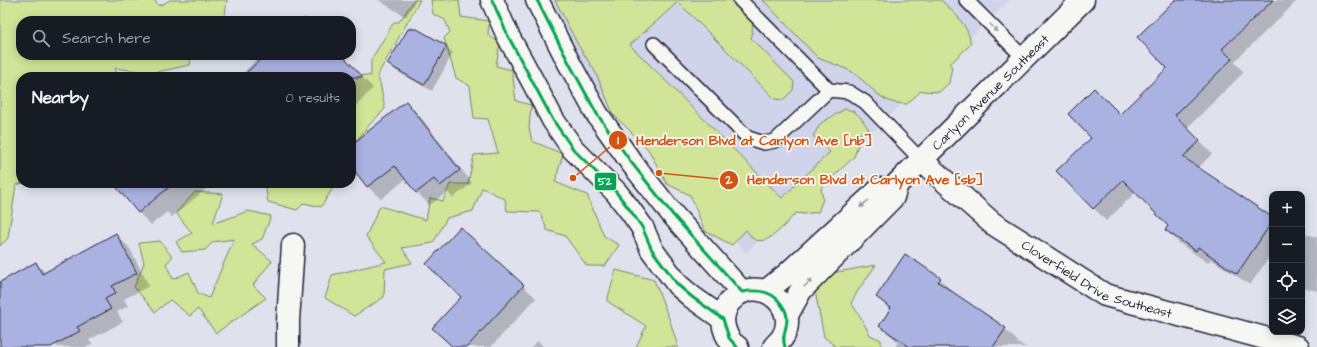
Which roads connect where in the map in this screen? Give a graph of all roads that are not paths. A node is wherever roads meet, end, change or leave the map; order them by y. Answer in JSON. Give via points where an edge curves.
{"nodes":[{"id":1,"x":492,"y":0,"type":"edge"},
{"id":2,"x":537,"y":0,"type":"edge"},
{"id":3,"x":740,"y":0,"type":"edge"},
{"id":4,"x":966,"y":0,"type":"edge"},
{"id":5,"x":1083,"y":0,"type":"edge"},
{"id":6,"x":654,"y":44,"type":"dead end"},
{"id":7,"x":1024,"y":58,"type":"junction"},
{"id":8,"x":828,"y":90,"type":"junction"},
{"id":9,"x":922,"y":160,"type":"junction"},
{"id":10,"x":897,"y":184,"type":"junction"},
{"id":11,"x":293,"y":245,"type":"dead end"},
{"id":12,"x":766,"y":291,"type":"junction"},
{"id":13,"x":742,"y":292,"type":"junction"},
{"id":14,"x":786,"y":315,"type":"junction"},
{"id":15,"x":723,"y":319,"type":"junction"},
{"id":16,"x":780,"y":344,"type":"edge"},
{"id":17,"x":288,"y":347,"type":"edge"},
{"id":18,"x":737,"y":347,"type":"edge"},
{"id":19,"x":1298,"y":347,"type":"edge"}],
"edges":[{"from":1,"to":15,"type":"street","via":[[508,36],[553,120],[573,149],[616,192],[630,210],[642,227],[652,250],[678,285]]},
{"from":2,"to":13,"type":"street","via":[[597,114],[674,215]]},
{"from":3,"to":8,"type":"lane"},
{"from":4,"to":7,"type":"lane","one_way":true},
{"from":5,"to":7,"type":"street","name":"Carlyon Avenue Southeast"},
{"from":6,"to":8,"type":"lane","via":[[748,138],[764,143],[775,141]]},
{"from":7,"to":9,"type":"street","name":"Carlyon Avenue Southeast"},
{"from":8,"to":9,"type":"lane","via":[[850,92],[865,102]]},
{"from":9,"to":10,"type":"street","name":"Carlyon Avenue Southeast"},
{"from":9,"to":19,"type":"street","name":"Cloverfield Drive Southeast","via":[[992,223],[1105,295]]},
{"from":10,"to":12,"type":"street","name":"Carlyon Avenue Southeast","one_way":true,"via":[[882,188]]},
{"from":14,"to":10,"type":"street","name":"Carlyon Avenue Southeast","one_way":true,"via":[[801,290],[893,197]]},
{"from":11,"to":17,"type":"street"},
{"from":12,"to":13,"type":"street","via":[[753,289]]},
{"from":12,"to":14,"type":"street","via":[[783,306]]},
{"from":13,"to":15,"type":"street","via":[[731,300],[724,311]]},
{"from":14,"to":16,"type":"street","via":[[786,326]]},
{"from":15,"to":18,"type":"street","via":[[726,334]]}]}
